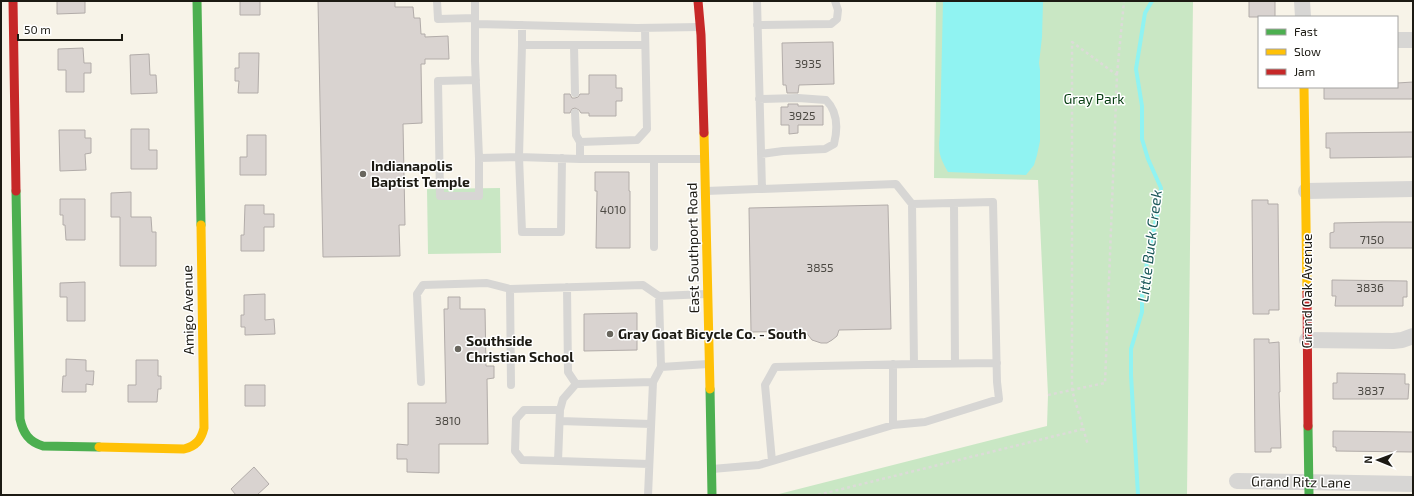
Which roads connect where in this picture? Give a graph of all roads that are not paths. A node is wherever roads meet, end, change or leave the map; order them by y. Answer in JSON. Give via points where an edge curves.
{"nodes":[{"id":1,"x":13,"y":1,"type":"edge"},
{"id":2,"x":197,"y":1,"type":"edge"},
{"id":3,"x":437,"y":1,"type":"edge"},
{"id":4,"x":475,"y":1,"type":"edge"},
{"id":5,"x":698,"y":1,"type":"edge"},
{"id":6,"x":757,"y":1,"type":"edge"},
{"id":7,"x":835,"y":1,"type":"edge"},
{"id":8,"x":1302,"y":1,"type":"edge"},
{"id":9,"x":1303,"y":16,"type":"edge"},
{"id":10,"x":475,"y":21,"type":"junction"},
{"id":11,"x":522,"y":25,"type":"junction"},
{"id":12,"x":758,"y":25,"type":"junction"},
{"id":13,"x":700,"y":27,"type":"junction"},
{"id":14,"x":645,"y":28,"type":"junction"},
{"id":15,"x":1398,"y":40,"type":"edge"},
{"id":16,"x":1413,"y":40,"type":"edge"},
{"id":17,"x":522,"y":45,"type":"junction"},
{"id":18,"x":574,"y":45,"type":"junction"},
{"id":19,"x":645,"y":45,"type":"junction"},
{"id":20,"x":476,"y":80,"type":"junction"},
{"id":21,"x":1304,"y":88,"type":"edge"},
{"id":22,"x":575,"y":94,"type":"dead end"},
{"id":23,"x":759,"y":99,"type":"junction"},
{"id":24,"x":575,"y":114,"type":"dead end"},
{"id":25,"x":580,"y":142,"type":"junction"},
{"id":26,"x":761,"y":154,"type":"junction"},
{"id":27,"x":520,"y":157,"type":"junction"},
{"id":28,"x":479,"y":158,"type":"junction"},
{"id":29,"x":562,"y":158,"type":"junction"},
{"id":30,"x":580,"y":159,"type":"junction"},
{"id":31,"x":654,"y":159,"type":"junction"},
{"id":32,"x":705,"y":159,"type":"junction"},
{"id":33,"x":762,"y":189,"type":"junction"},
{"id":34,"x":1413,"y":189,"type":"edge"},
{"id":35,"x":1306,"y":191,"type":"junction"},
{"id":36,"x":706,"y":192,"type":"junction"},
{"id":37,"x":954,"y":203,"type":"junction"},
{"id":38,"x":912,"y":204,"type":"junction"},
{"id":39,"x":654,"y":247,"type":"dead end"},
{"id":40,"x":567,"y":288,"type":"junction"},
{"id":41,"x":510,"y":289,"type":"junction"},
{"id":42,"x":708,"y":294,"type":"junction"},
{"id":43,"x":659,"y":296,"type":"junction"},
{"id":44,"x":1413,"y":336,"type":"edge"},
{"id":45,"x":1307,"y":340,"type":"junction"},
{"id":46,"x":955,"y":363,"type":"junction"},
{"id":47,"x":997,"y":363,"type":"junction"},
{"id":48,"x":709,"y":364,"type":"junction"},
{"id":49,"x":893,"y":364,"type":"junction"},
{"id":50,"x":914,"y":364,"type":"junction"},
{"id":51,"x":661,"y":367,"type":"junction"},
{"id":52,"x":421,"y":382,"type":"dead end"},
{"id":53,"x":653,"y":382,"type":"junction"},
{"id":54,"x":576,"y":384,"type":"junction"},
{"id":55,"x":511,"y":385,"type":"dead end"},
{"id":56,"x":560,"y":410,"type":"junction"},
{"id":57,"x":560,"y":421,"type":"junction"},
{"id":58,"x":651,"y":424,"type":"junction"},
{"id":59,"x":893,"y":425,"type":"junction"},
{"id":60,"x":772,"y":461,"type":"junction"},
{"id":61,"x":558,"y":462,"type":"junction"},
{"id":62,"x":649,"y":464,"type":"junction"},
{"id":63,"x":712,"y":470,"type":"junction"},
{"id":64,"x":1237,"y":481,"type":"dead end"},
{"id":65,"x":1413,"y":484,"type":"edge"},
{"id":66,"x":1309,"y":488,"type":"edge"},
{"id":67,"x":648,"y":495,"type":"edge"},
{"id":68,"x":712,"y":495,"type":"edge"}],
"edges":[{"from":1,"to":2,"type":"street","name":"Amigo Avenue","via":[[11,98],[20,419],[23,432],[35,444],[43,446],[184,449],[192,447],[201,439],[204,428]]},
{"from":3,"to":10,"type":"lane","via":[[438,19]]},
{"from":4,"to":10,"type":"lane"},
{"from":5,"to":13,"type":"street","name":"East Southport Road"},
{"from":6,"to":12,"type":"lane"},
{"from":7,"to":12,"type":"lane","via":[[837,19],[830,24]]},
{"from":8,"to":9,"type":"street"},
{"from":10,"to":11,"type":"lane"},
{"from":10,"to":20,"type":"lane"},
{"from":11,"to":14,"type":"lane"},
{"from":11,"to":17,"type":"lane"},
{"from":12,"to":23,"type":"lane"},
{"from":13,"to":14,"type":"lane"},
{"from":13,"to":32,"type":"street","name":"East Southport Road"},
{"from":14,"to":19,"type":"lane"},
{"from":15,"to":16,"type":"street"},
{"from":17,"to":18,"type":"lane"},
{"from":17,"to":27,"type":"lane"},
{"from":18,"to":19,"type":"lane"},
{"from":18,"to":22,"type":"lane"},
{"from":19,"to":25,"type":"lane","via":[[647,129],[637,140]]},
{"from":20,"to":28,"type":"lane"},
{"from":20,"to":28,"type":"lane","via":[[438,81],[440,196],[479,196]]},
{"from":21,"to":35,"type":"street","name":"Grand Oak Avenue"},
{"from":23,"to":26,"type":"lane"},
{"from":23,"to":26,"type":"lane","via":[[826,100],[832,106],[836,118],[834,144],[825,149]]},
{"from":24,"to":25,"type":"lane","via":[[576,135]]},
{"from":25,"to":30,"type":"lane"},
{"from":26,"to":33,"type":"lane"},
{"from":27,"to":28,"type":"lane"},
{"from":27,"to":29,"type":"lane"},
{"from":27,"to":29,"type":"lane","via":[[522,232],[561,232]]},
{"from":29,"to":30,"type":"lane"},
{"from":30,"to":31,"type":"lane"},
{"from":31,"to":32,"type":"lane"},
{"from":31,"to":39,"type":"lane"},
{"from":32,"to":36,"type":"street","name":"East Southport Road"},
{"from":33,"to":36,"type":"lane"},
{"from":33,"to":38,"type":"lane","via":[[896,184]]},
{"from":34,"to":35,"type":"street"},
{"from":35,"to":45,"type":"street","name":"Grand Oak Avenue"},
{"from":36,"to":42,"type":"street","name":"East Southport Road"},
{"from":37,"to":38,"type":"lane"},
{"from":37,"to":46,"type":"lane"},
{"from":37,"to":47,"type":"lane","via":[[993,202]]},
{"from":38,"to":50,"type":"lane"},
{"from":40,"to":41,"type":"lane"},
{"from":40,"to":43,"type":"lane","via":[[643,285]]},
{"from":40,"to":54,"type":"lane","via":[[568,372]]},
{"from":41,"to":52,"type":"lane","via":[[487,283],[423,286],[417,294]]},
{"from":41,"to":55,"type":"lane"},
{"from":42,"to":43,"type":"lane"},
{"from":42,"to":48,"type":"street","name":"East Southport Road"},
{"from":43,"to":51,"type":"lane"},
{"from":44,"to":45,"type":"street","via":[[1393,341]]},
{"from":45,"to":66,"type":"street","name":"Grand Oak Avenue"},
{"from":46,"to":47,"type":"lane"},
{"from":46,"to":50,"type":"lane"},
{"from":47,"to":59,"type":"lane","via":[[999,399],[926,422]]},
{"from":48,"to":51,"type":"lane"},
{"from":48,"to":63,"type":"street","name":"East Southport Road"},
{"from":49,"to":50,"type":"lane"},
{"from":49,"to":59,"type":"lane"},
{"from":49,"to":60,"type":"lane","via":[[775,367],[765,384]]},
{"from":51,"to":53,"type":"lane"},
{"from":53,"to":54,"type":"lane"},
{"from":53,"to":58,"type":"lane"},
{"from":54,"to":56,"type":"lane","via":[[563,399]]},
{"from":56,"to":57,"type":"lane"},
{"from":56,"to":61,"type":"lane","via":[[524,410],[516,419],[516,451],[522,460]]},
{"from":57,"to":58,"type":"lane"},
{"from":57,"to":61,"type":"lane"},
{"from":58,"to":62,"type":"lane"},
{"from":59,"to":60,"type":"lane"},
{"from":60,"to":63,"type":"lane","via":[[759,465]]},
{"from":61,"to":62,"type":"lane"},
{"from":62,"to":67,"type":"lane"},
{"from":63,"to":68,"type":"street","name":"East Southport Road"},
{"from":64,"to":66,"type":"street","name":"Grand Ritz Lane"},
{"from":65,"to":66,"type":"street","name":"Grand Ritz Lane"}]}
